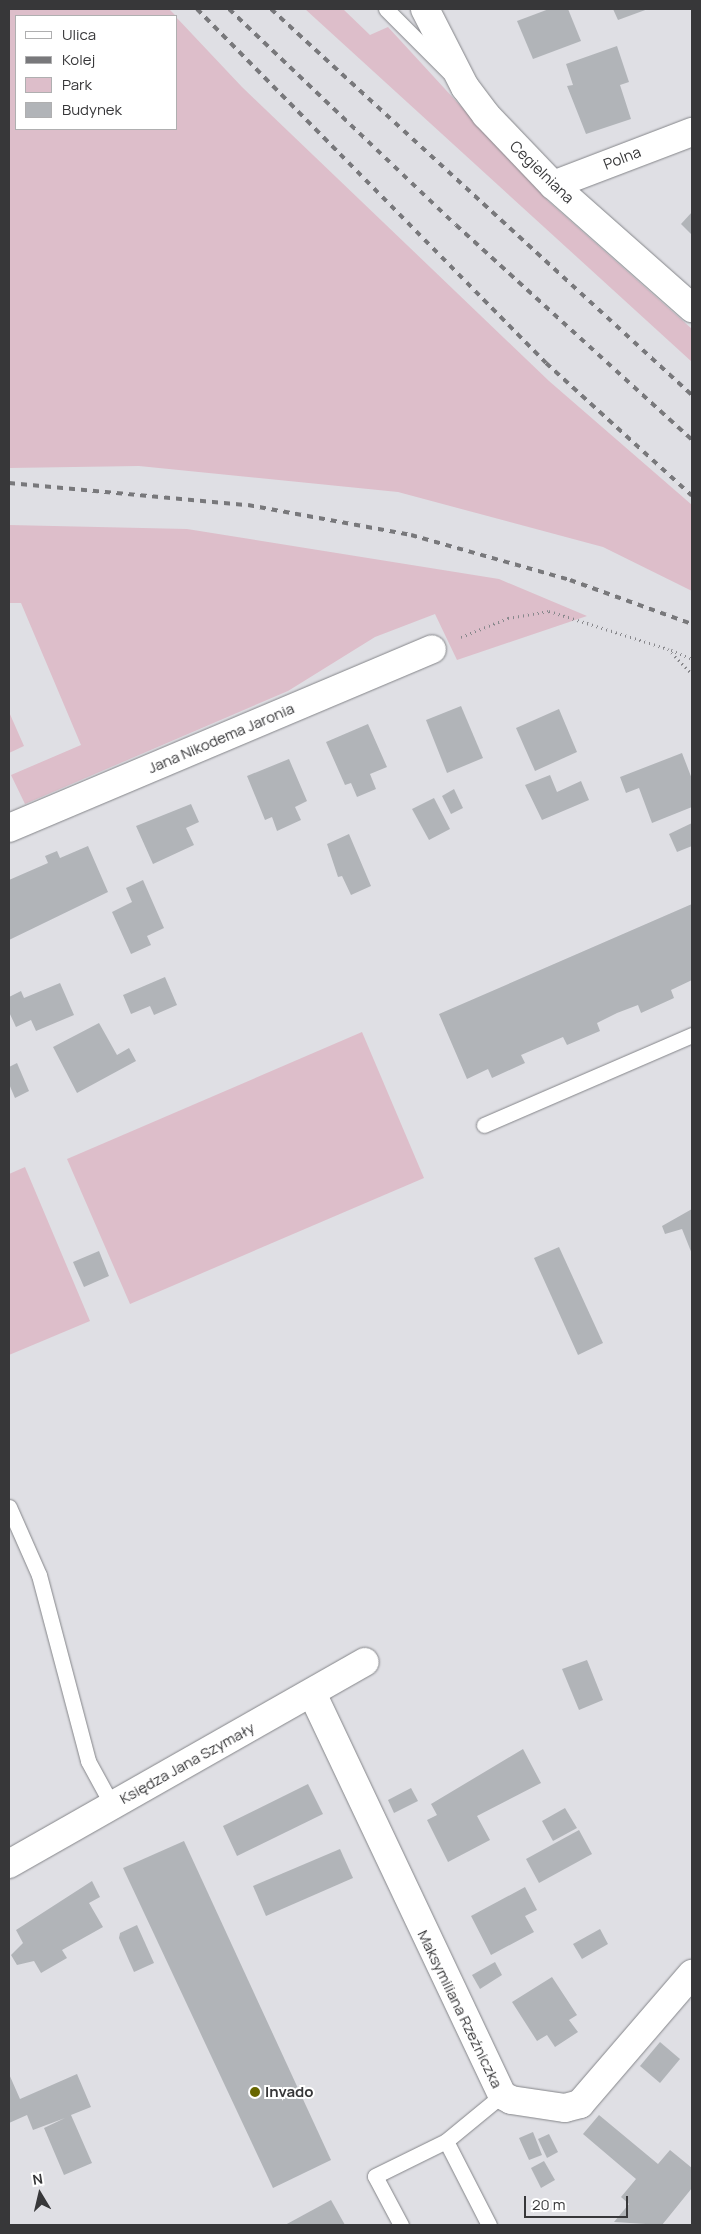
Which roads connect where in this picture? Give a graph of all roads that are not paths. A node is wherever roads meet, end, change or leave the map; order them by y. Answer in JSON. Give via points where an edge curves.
{"nodes":[{"id":1,"x":386,"y":9,"type":"edge"},
{"id":2,"x":425,"y":9,"type":"edge"},
{"id":3,"x":465,"y":86,"type":"junction"},
{"id":4,"x":692,"y":132,"type":"edge"},
{"id":5,"x":553,"y":185,"type":"junction"},
{"id":6,"x":692,"y":308,"type":"edge"},
{"id":7,"x":432,"y":649,"type":"road end"},
{"id":8,"x":9,"y":828,"type":"edge"},
{"id":9,"x":692,"y":1035,"type":"edge"},
{"id":10,"x":484,"y":1125,"type":"dead end"},
{"id":11,"x":9,"y":1506,"type":"edge"},
{"id":12,"x":365,"y":1662,"type":"dead end"},
{"id":13,"x":312,"y":1693,"type":"junction"},
{"id":14,"x":112,"y":1805,"type":"junction"},
{"id":15,"x":9,"y":1864,"type":"edge"},
{"id":16,"x":692,"y":1974,"type":"edge"},
{"id":17,"x":502,"y":2095,"type":"junction"},
{"id":18,"x":446,"y":2141,"type":"junction"},
{"id":19,"x":401,"y":2225,"type":"edge"},
{"id":20,"x":489,"y":2225,"type":"edge"}],
"edges":[{"from":1,"to":3,"type":"lane"},
{"from":2,"to":3,"type":"street","name":"Cegielniana"},
{"from":3,"to":5,"type":"street","name":"Cegielniana"},
{"from":4,"to":5,"type":"street","name":"Polna"},
{"from":5,"to":6,"type":"street","name":"Cegielniana"},
{"from":7,"to":8,"type":"street","name":"Jana Nikodema Jaronia"},
{"from":9,"to":10,"type":"lane"},
{"from":11,"to":14,"type":"lane","via":[[39,1575],[88,1761]]},
{"from":12,"to":13,"type":"street","name":"Księdza Jana Szymały"},
{"from":13,"to":14,"type":"street","name":"Księdza Jana Szymały"},
{"from":13,"to":17,"type":"street","name":"Maksymiliana Rzeźniczka"},
{"from":14,"to":15,"type":"street","name":"Księdza Jana Szymały"},
{"from":16,"to":17,"type":"street","name":"Maksymiliana Rzeźniczka","via":[[580,2104],[564,2108]]},
{"from":17,"to":18,"type":"lane"},
{"from":18,"to":19,"type":"lane","via":[[375,2176]]},
{"from":18,"to":20,"type":"lane"}]}
